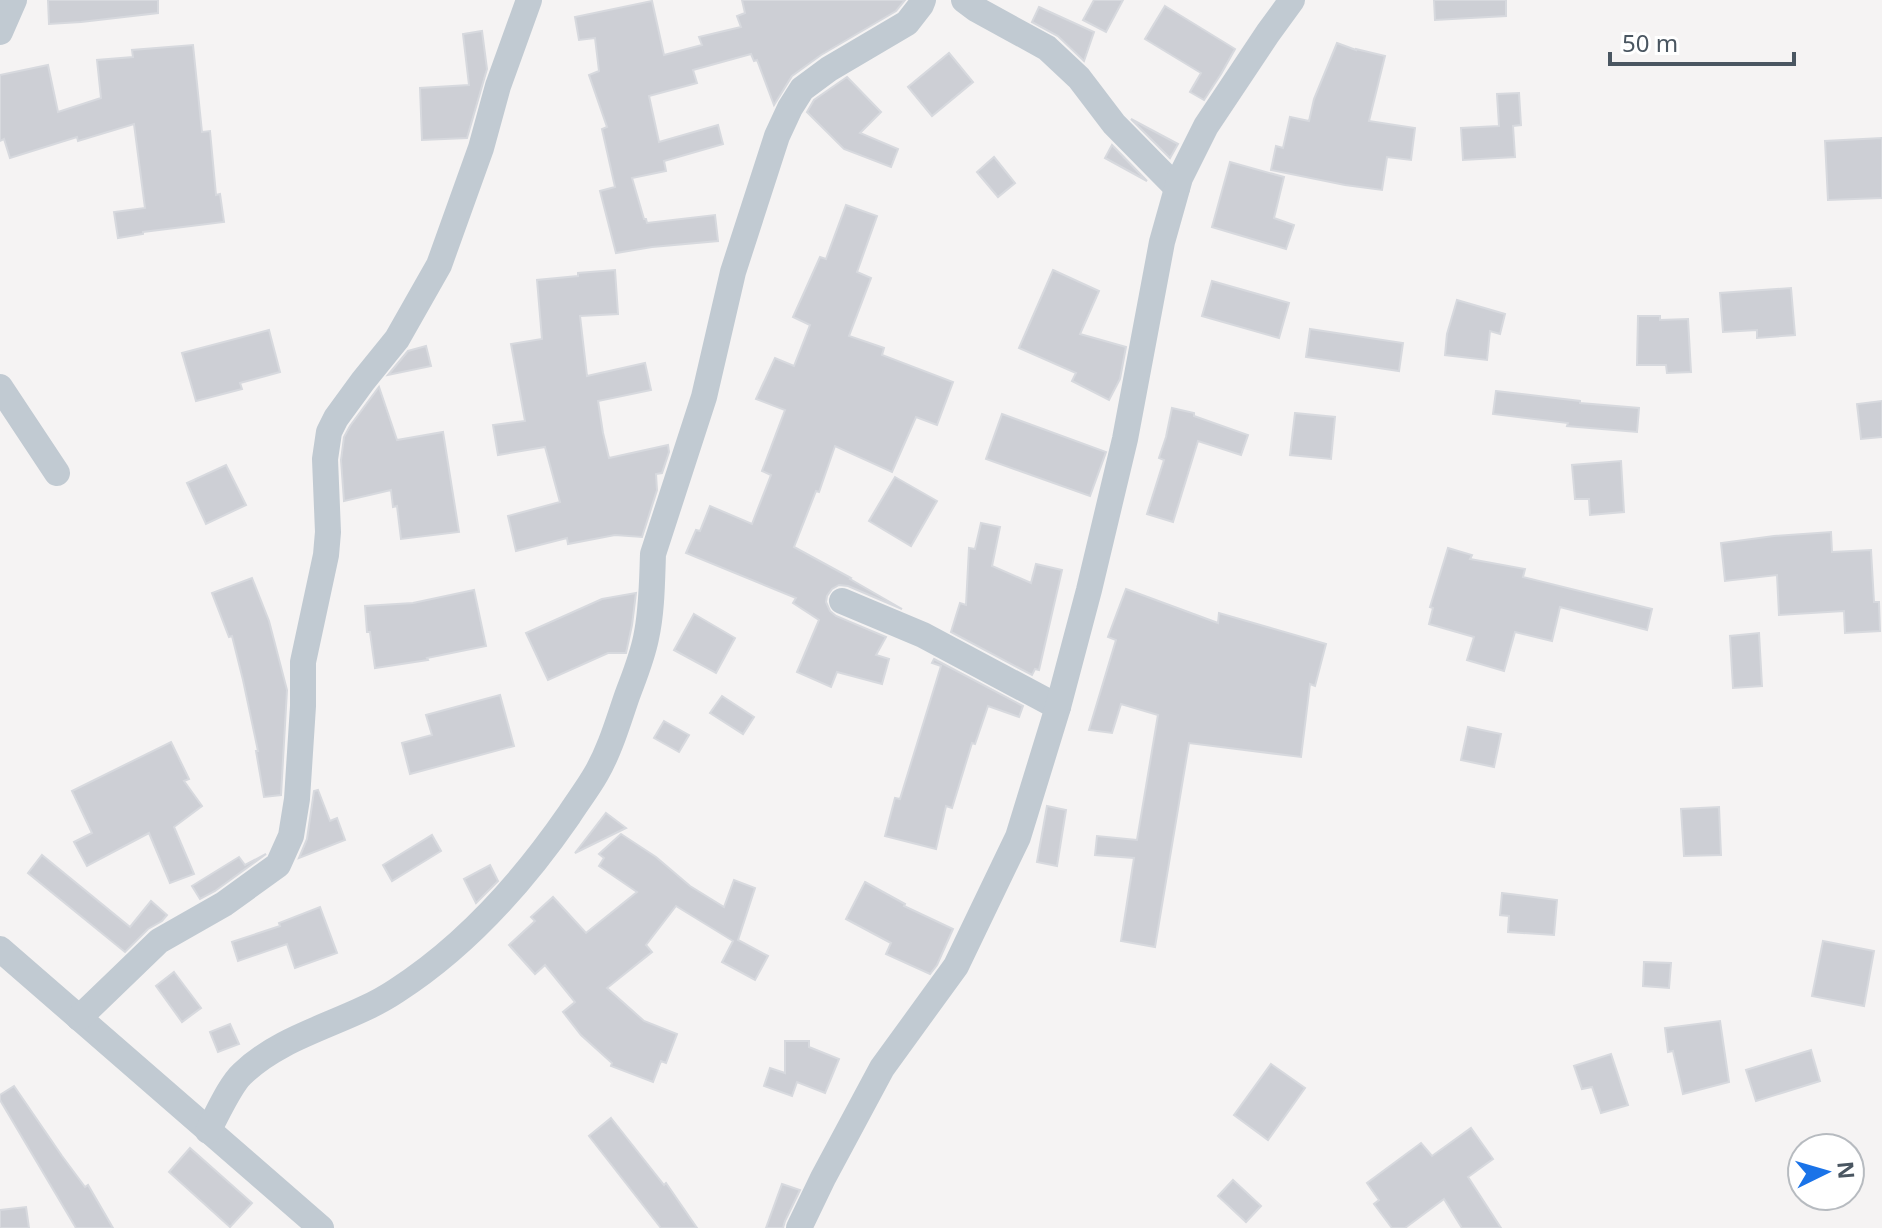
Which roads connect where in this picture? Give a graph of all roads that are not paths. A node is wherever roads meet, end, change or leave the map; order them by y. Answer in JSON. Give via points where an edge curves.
{"nodes":[{"id":1,"x":14,"y":0,"type":"edge"},
{"id":2,"x":529,"y":0,"type":"edge"},
{"id":3,"x":923,"y":0,"type":"edge"},
{"id":4,"x":964,"y":0,"type":"edge"},
{"id":5,"x":1292,"y":0,"type":"edge"},
{"id":6,"x":0,"y":32,"type":"edge"},
{"id":7,"x":1177,"y":188,"type":"junction"},
{"id":8,"x":0,"y":387,"type":"edge"},
{"id":9,"x":57,"y":473,"type":"dead end"},
{"id":10,"x":842,"y":601,"type":"dead end"},
{"id":11,"x":1058,"y":707,"type":"junction"},
{"id":12,"x":0,"y":949,"type":"edge"},
{"id":13,"x":79,"y":1018,"type":"junction"},
{"id":14,"x":208,"y":1131,"type":"junction"},
{"id":15,"x":321,"y":1228,"type":"edge"},
{"id":16,"x":799,"y":1228,"type":"edge"}],
"edges":[{"from":1,"to":6,"type":"street"},
{"from":2,"to":13,"type":"street","via":[[439,265],[397,339],[329,432],[326,555],[303,662],[297,799],[285,850],[278,865],[159,941]]},
{"from":3,"to":14,"type":"street","via":[[907,23],[802,89],[777,136],[733,272],[704,397],[653,554],[640,662],[596,775],[525,874],[486,918],[396,991],[265,1055],[240,1075]]},
{"from":4,"to":7,"type":"street","via":[[1047,48]]},
{"from":5,"to":7,"type":"street","via":[[1206,126]]},
{"from":7,"to":11,"type":"street","via":[[1125,439]]},
{"from":8,"to":9,"type":"street"},
{"from":10,"to":11,"type":"street","via":[[923,635]]},
{"from":11,"to":16,"type":"street","via":[[1018,837],[956,966],[882,1068]]},
{"from":12,"to":13,"type":"street"},
{"from":13,"to":14,"type":"street"},
{"from":14,"to":15,"type":"street"}]}
